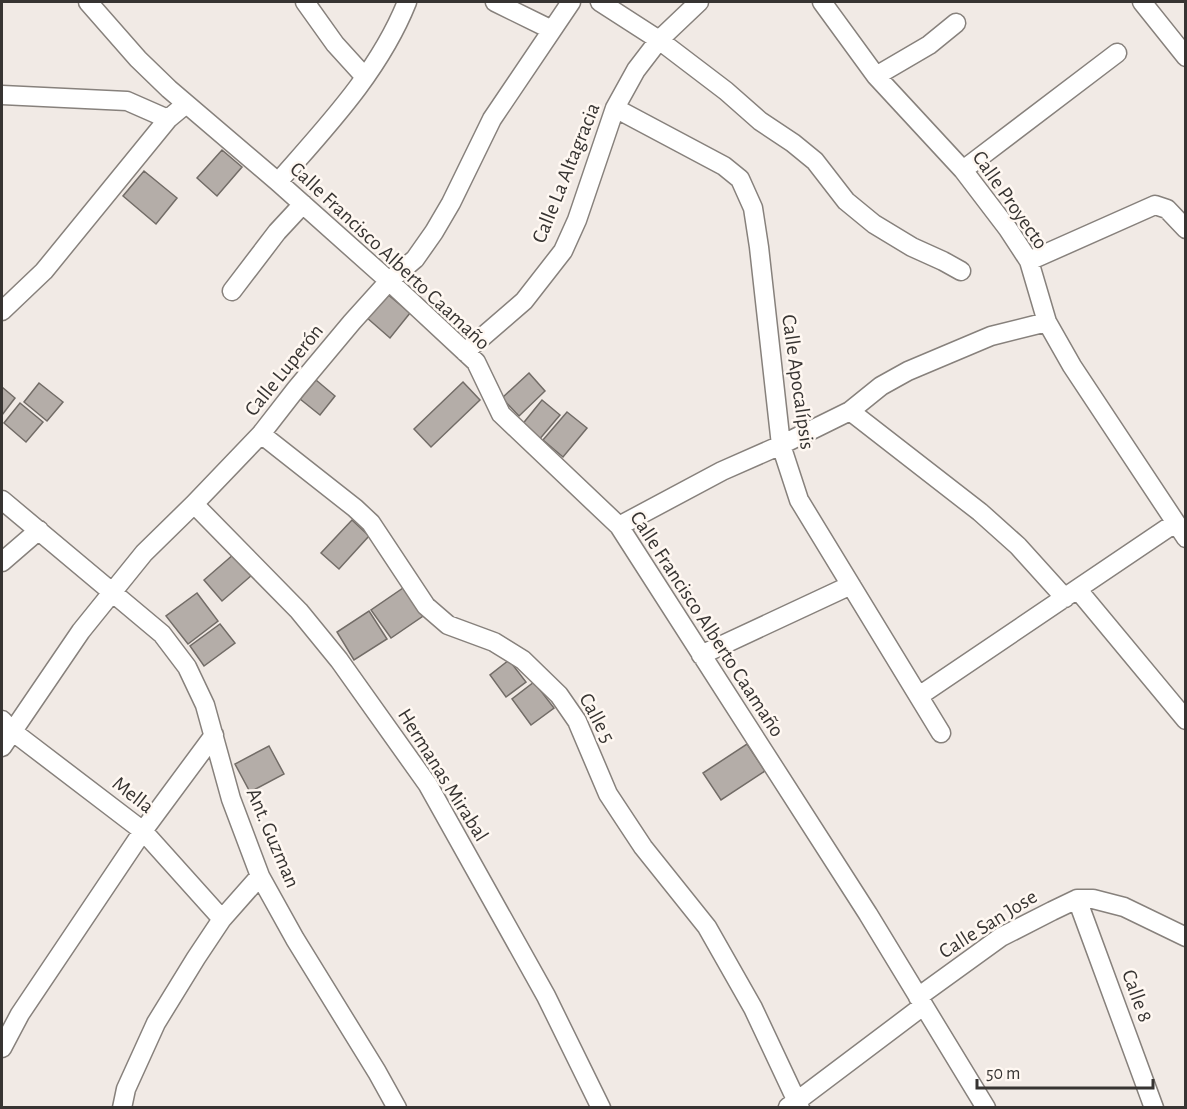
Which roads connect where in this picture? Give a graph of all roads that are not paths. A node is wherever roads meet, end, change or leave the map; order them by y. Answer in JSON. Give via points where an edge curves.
{"nodes":[{"id":1,"x":88,"y":2,"type":"edge"},
{"id":2,"x":305,"y":2,"type":"edge"},
{"id":3,"x":407,"y":2,"type":"edge"},
{"id":4,"x":495,"y":2,"type":"edge"},
{"id":5,"x":572,"y":2,"type":"edge"},
{"id":6,"x":600,"y":2,"type":"edge"},
{"id":7,"x":699,"y":2,"type":"edge"},
{"id":8,"x":822,"y":2,"type":"edge"},
{"id":9,"x":1142,"y":2,"type":"edge"},
{"id":10,"x":956,"y":23,"type":"dead end"},
{"id":11,"x":552,"y":30,"type":"junction"},
{"id":12,"x":658,"y":40,"type":"junction"},
{"id":13,"x":1117,"y":53,"type":"dead end"},
{"id":14,"x":1185,"y":57,"type":"edge"},
{"id":15,"x":876,"y":76,"type":"junction"},
{"id":16,"x":366,"y":77,"type":"junction"},
{"id":17,"x":2,"y":94,"type":"edge"},
{"id":18,"x":186,"y":104,"type":"junction"},
{"id":19,"x":615,"y":108,"type":"junction"},
{"id":20,"x":168,"y":119,"type":"junction"},
{"id":21,"x":963,"y":170,"type":"junction"},
{"id":22,"x":278,"y":182,"type":"junction"},
{"id":23,"x":303,"y":204,"type":"junction"},
{"id":24,"x":1185,"y":229,"type":"edge"},
{"id":25,"x":1029,"y":261,"type":"junction"},
{"id":26,"x":961,"y":271,"type":"dead end"},
{"id":27,"x":389,"y":281,"type":"junction"},
{"id":28,"x":232,"y":291,"type":"dead end"},
{"id":29,"x":2,"y":311,"type":"edge"},
{"id":30,"x":1047,"y":322,"type":"junction"},
{"id":31,"x":465,"y":352,"type":"junction"},
{"id":32,"x":850,"y":411,"type":"junction"},
{"id":33,"x":261,"y":434,"type":"junction"},
{"id":34,"x":781,"y":445,"type":"junction"},
{"id":35,"x":2,"y":500,"type":"edge"},
{"id":36,"x":194,"y":504,"type":"junction"},
{"id":37,"x":620,"y":526,"type":"junction"},
{"id":38,"x":39,"y":530,"type":"junction"},
{"id":39,"x":1180,"y":530,"type":"edge"},
{"id":40,"x":2,"y":562,"type":"edge"},
{"id":41,"x":851,"y":585,"type":"junction"},
{"id":42,"x":113,"y":592,"type":"junction"},
{"id":43,"x":1072,"y":594,"type":"junction"},
{"id":44,"x":701,"y":655,"type":"junction"},
{"id":45,"x":919,"y":696,"type":"junction"},
{"id":46,"x":1185,"y":720,"type":"edge"},
{"id":47,"x":7,"y":725,"type":"edge"},
{"id":48,"x":941,"y":733,"type":"dead end"},
{"id":49,"x":214,"y":735,"type":"junction"},
{"id":50,"x":2,"y":747,"type":"edge"},
{"id":51,"x":143,"y":831,"type":"junction"},
{"id":52,"x":260,"y":876,"type":"junction"},
{"id":53,"x":1077,"y":899,"type":"junction"},
{"id":54,"x":222,"y":919,"type":"junction"},
{"id":55,"x":1185,"y":937,"type":"edge"},
{"id":56,"x":921,"y":1001,"type":"junction"},
{"id":57,"x":2,"y":1048,"type":"edge"},
{"id":58,"x":126,"y":1105,"type":"edge"},
{"id":59,"x":795,"y":1105,"type":"edge"},
{"id":60,"x":397,"y":1107,"type":"edge"},
{"id":61,"x":601,"y":1107,"type":"edge"},
{"id":62,"x":986,"y":1107,"type":"edge"},
{"id":63,"x":1154,"y":1107,"type":"edge"}],
"edges":[{"from":1,"to":18,"type":"street","name":"Calle Francisco Alberto Caamaño"},
{"from":2,"to":16,"type":"street","via":[[335,44]]},
{"from":3,"to":16,"type":"street"},
{"from":4,"to":11,"type":"street"},
{"from":5,"to":11,"type":"street","name":"Calle Luperón"},
{"from":6,"to":12,"type":"street"},
{"from":7,"to":12,"type":"street","name":"Calle La Altagracia"},
{"from":8,"to":15,"type":"street","name":"Calle Proyecto"},
{"from":9,"to":14,"type":"street"},
{"from":10,"to":15,"type":"street","via":[[929,45]]},
{"from":11,"to":27,"type":"street","name":"Calle Luperón","via":[[492,119],[434,232],[415,259]]},
{"from":12,"to":19,"type":"street","name":"Calle La Altagracia"},
{"from":12,"to":26,"type":"street","via":[[815,161],[846,201],[873,224]]},
{"from":13,"to":21,"type":"street"},
{"from":15,"to":21,"type":"street","name":"Calle Proyecto"},
{"from":16,"to":22,"type":"street"},
{"from":17,"to":20,"type":"street","via":[[127,102]]},
{"from":18,"to":20,"type":"street"},
{"from":18,"to":22,"type":"street","name":"Calle Francisco Alberto Caamaño"},
{"from":19,"to":31,"type":"street","name":"Calle La Altagracia","via":[[563,251],[524,302]]},
{"from":19,"to":34,"type":"street","name":"Calle Apocalípsis","via":[[741,179],[753,208],[759,247]]},
{"from":20,"to":29,"type":"street","via":[[44,271]]},
{"from":21,"to":25,"type":"street","name":"Calle Proyecto"},
{"from":22,"to":23,"type":"street","name":"Calle Francisco Alberto Caamaño"},
{"from":23,"to":27,"type":"street","name":"Calle Francisco Alberto Caamaño"},
{"from":23,"to":28,"type":"street"},
{"from":24,"to":25,"type":"street","via":[[1167,209],[1155,206]]},
{"from":25,"to":30,"type":"street","name":"Calle Proyecto"},
{"from":27,"to":31,"type":"street","name":"Calle Francisco Alberto Caamaño"},
{"from":27,"to":33,"type":"street","name":"Calle Luperón"},
{"from":30,"to":32,"type":"street","via":[[991,336],[908,370]]},
{"from":30,"to":39,"type":"street","name":"Calle Proyecto"},
{"from":31,"to":37,"type":"street","name":"Calle Francisco Alberto Caamaño","via":[[476,362],[501,414]]},
{"from":32,"to":34,"type":"street"},
{"from":32,"to":43,"type":"street","via":[[980,512]]},
{"from":33,"to":36,"type":"street","name":"Calle Luperón"},
{"from":33,"to":59,"type":"street","name":"Calle 5","via":[[371,524],[426,606],[448,625],[494,642],[523,660],[559,695],[577,721],[608,794],[643,847],[707,927],[753,1008]]},
{"from":34,"to":37,"type":"street","via":[[722,471]]},
{"from":34,"to":41,"type":"street","name":"Calle Apocalípsis","via":[[799,500]]},
{"from":35,"to":38,"type":"street","name":"Ant. Guzman"},
{"from":36,"to":42,"type":"street","name":"Calle Luperón","via":[[144,553]]},
{"from":36,"to":61,"type":"street","name":"Hermanas Mirabal","via":[[298,610],[339,660],[428,785],[546,996]]},
{"from":37,"to":44,"type":"street","name":"Calle Francisco Alberto Caamaño"},
{"from":38,"to":40,"type":"street"},
{"from":38,"to":42,"type":"street","name":"Ant. Guzman"},
{"from":39,"to":43,"type":"street"},
{"from":41,"to":44,"type":"street"},
{"from":41,"to":45,"type":"street","name":"Calle Apocalípsis"},
{"from":42,"to":47,"type":"street","name":"Calle Luperón"},
{"from":42,"to":49,"type":"street","name":"Ant. Guzman","via":[[162,634],[187,667]]},
{"from":43,"to":45,"type":"street"},
{"from":43,"to":46,"type":"street"},
{"from":44,"to":56,"type":"street","name":"Calle Francisco Alberto Caamaño"},
{"from":45,"to":48,"type":"street","name":"Calle Apocalípsis"},
{"from":47,"to":50,"type":"street","name":"Calle Luperón"},
{"from":47,"to":51,"type":"street","name":"Mella"},
{"from":49,"to":51,"type":"street"},
{"from":49,"to":52,"type":"street","name":"Ant. Guzman","via":[[231,799]]},
{"from":51,"to":54,"type":"street","name":"Mella"},
{"from":51,"to":57,"type":"street","via":[[20,1014]]},
{"from":52,"to":54,"type":"street"},
{"from":52,"to":60,"type":"street","name":"Ant. Guzman"},
{"from":53,"to":55,"type":"street","via":[[1124,907]]},
{"from":53,"to":56,"type":"street","name":"Calle San Jose","via":[[1001,937]]},
{"from":53,"to":63,"type":"street","name":"Calle 8"},
{"from":54,"to":58,"type":"street","via":[[156,1023],[126,1089]]},
{"from":56,"to":59,"type":"street","name":"Calle San Jose"},
{"from":56,"to":62,"type":"street","name":"Calle Francisco Alberto Caamaño"}]}
